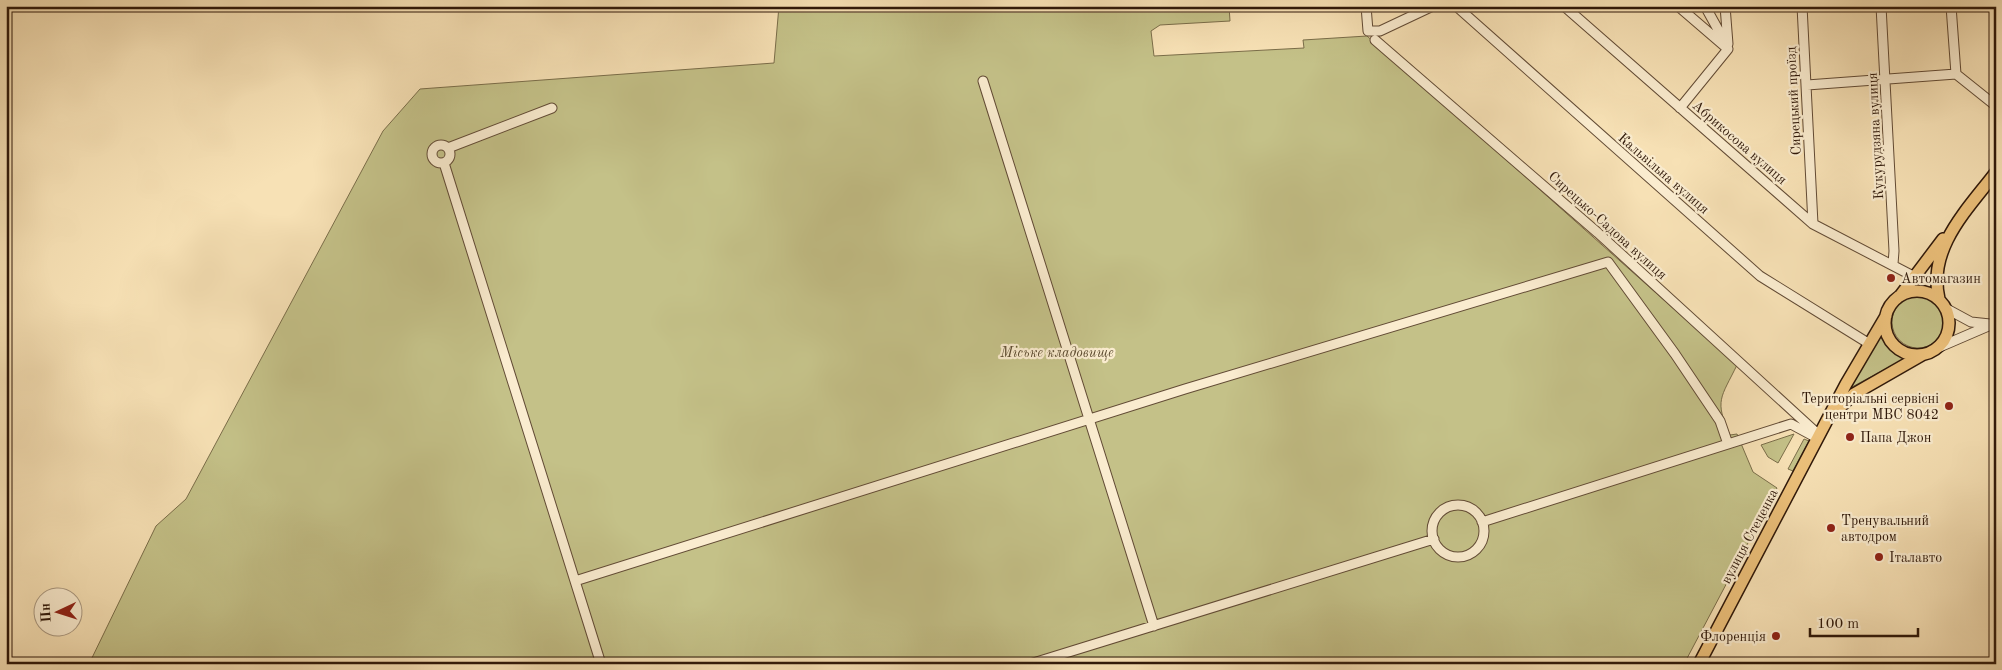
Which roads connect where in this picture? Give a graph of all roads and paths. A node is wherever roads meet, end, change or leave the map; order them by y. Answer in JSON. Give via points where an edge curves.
{"nodes":[{"id":1,"x":1366,"y":6,"type":"edge"},
{"id":2,"x":1433,"y":6,"type":"edge"},
{"id":3,"x":1456,"y":6,"type":"edge"},
{"id":4,"x":1564,"y":6,"type":"edge"},
{"id":5,"x":1678,"y":6,"type":"edge"},
{"id":6,"x":1705,"y":6,"type":"edge"},
{"id":7,"x":1725,"y":6,"type":"edge"},
{"id":8,"x":1802,"y":6,"type":"edge"},
{"id":9,"x":1881,"y":6,"type":"edge"},
{"id":10,"x":1951,"y":6,"type":"edge"},
{"id":11,"x":1375,"y":40,"type":"dead end"},
{"id":12,"x":1728,"y":49,"type":"junction"},
{"id":13,"x":1956,"y":74,"type":"junction"},
{"id":14,"x":1886,"y":78,"type":"junction"},
{"id":15,"x":983,"y":81,"type":"dead end"},
{"id":16,"x":1807,"y":85,"type":"junction"},
{"id":17,"x":1996,"y":106,"type":"edge"},
{"id":18,"x":552,"y":108,"type":"dead end"},
{"id":19,"x":1680,"y":108,"type":"junction"},
{"id":20,"x":448,"y":148,"type":"junction"},
{"id":21,"x":444,"y":163,"type":"junction"},
{"id":22,"x":1996,"y":172,"type":"edge"},
{"id":23,"x":1813,"y":224,"type":"junction"},
{"id":24,"x":1952,"y":231,"type":"junction"},
{"id":25,"x":1892,"y":264,"type":"junction"},
{"id":26,"x":1914,"y":276,"type":"junction"},
{"id":27,"x":1900,"y":296,"type":"junction"},
{"id":28,"x":1939,"y":299,"type":"junction"},
{"id":29,"x":1946,"y":309,"type":"junction"},
{"id":30,"x":1886,"y":316,"type":"junction"},
{"id":31,"x":1994,"y":324,"type":"edge"},
{"id":32,"x":1868,"y":343,"type":"junction"},
{"id":33,"x":1935,"y":349,"type":"junction"},
{"id":34,"x":1922,"y":356,"type":"junction"},
{"id":35,"x":1088,"y":420,"type":"junction"},
{"id":36,"x":1826,"y":421,"type":"junction"},
{"id":37,"x":1818,"y":436,"type":"junction"},
{"id":38,"x":1728,"y":444,"type":"junction"},
{"id":39,"x":1482,"y":522,"type":"junction"},
{"id":40,"x":1434,"y":539,"type":"junction"},
{"id":41,"x":575,"y":581,"type":"junction"},
{"id":42,"x":1154,"y":626,"type":"junction"},
{"id":43,"x":600,"y":664,"type":"edge"},
{"id":44,"x":1030,"y":664,"type":"edge"},
{"id":45,"x":1698,"y":664,"type":"edge"}],
"edges":[{"from":1,"to":2,"type":"street","via":[[1368,31],[1380,31]]},
{"from":3,"to":32,"type":"street","name":"Кальвільна вулиця","via":[[1760,276]]},
{"from":4,"to":19,"type":"street","name":"Абрикосова вулиця"},
{"from":5,"to":12,"type":"street"},
{"from":6,"to":12,"type":"street"},
{"from":7,"to":12,"type":"street"},
{"from":8,"to":16,"type":"street","name":"Сирецький проїзд"},
{"from":9,"to":14,"type":"street","name":"Кукурудзяна вулиця"},
{"from":10,"to":13,"type":"street"},
{"from":11,"to":37,"type":"street","name":"Сирецько-Садова вулиця","via":[[1598,232]]},
{"from":12,"to":19,"type":"street"},
{"from":13,"to":14,"type":"street"},
{"from":13,"to":17,"type":"street"},
{"from":14,"to":16,"type":"street"},
{"from":14,"to":25,"type":"street","name":"Кукурудзяна вулиця"},
{"from":15,"to":35,"type":"street"},
{"from":16,"to":23,"type":"street","name":"Сирецький проїзд"},
{"from":18,"to":20,"type":"street"},
{"from":19,"to":23,"type":"street","name":"Абрикосова вулиця"},
{"from":20,"to":21,"type":"street","via":[[450,157]]},
{"from":20,"to":21,"type":"street","via":[[440,145],[432,153],[435,162]]},
{"from":21,"to":41,"type":"street"},
{"from":22,"to":24,"type":"main road"},
{"from":23,"to":25,"type":"street","name":"Абрикосова вулиця"},
{"from":24,"to":26,"type":"main road"},
{"from":24,"to":28,"type":"main road","via":[[1938,261],[1936,286]]},
{"from":25,"to":26,"type":"street","name":"Абрикосова вулиця"},
{"from":26,"to":27,"type":"main road"},
{"from":27,"to":28,"type":"main road","via":[[1920,291]]},
{"from":27,"to":30,"type":"main road","via":[[1891,304]]},
{"from":28,"to":29,"type":"main road"},
{"from":29,"to":31,"type":"street","via":[[1971,322]]},
{"from":29,"to":33,"type":"main road","via":[[1949,328],[1942,344]]},
{"from":30,"to":32,"type":"main road","name":"вулиця Стеценка"},
{"from":30,"to":34,"type":"main road","via":[[1885,326],[1894,344],[1902,351]]},
{"from":31,"to":33,"type":"street"},
{"from":32,"to":36,"type":"main road","name":"вулиця Стеценка"},
{"from":33,"to":34,"type":"main road"},
{"from":34,"to":36,"type":"main road","name":"вулиця Стеценка","via":[[1854,394]]},
{"from":35,"to":38,"type":"street","via":[[1608,262],[1720,421]]},
{"from":35,"to":41,"type":"street"},
{"from":35,"to":42,"type":"street"},
{"from":36,"to":37,"type":"main road","name":"вулиця Стеценка"},
{"from":37,"to":38,"type":"street","via":[[1791,424]]},
{"from":37,"to":45,"type":"main road","name":"вулиця Стеценка"},
{"from":38,"to":39,"type":"street"},
{"from":39,"to":40,"type":"street","via":[[1467,506],[1452,506],[1438,514],[1434,522]]},
{"from":39,"to":40,"type":"street","via":[[1481,544],[1469,554],[1452,556],[1444,552]]},
{"from":40,"to":42,"type":"street"},
{"from":41,"to":43,"type":"street"},
{"from":42,"to":44,"type":"street"}]}
